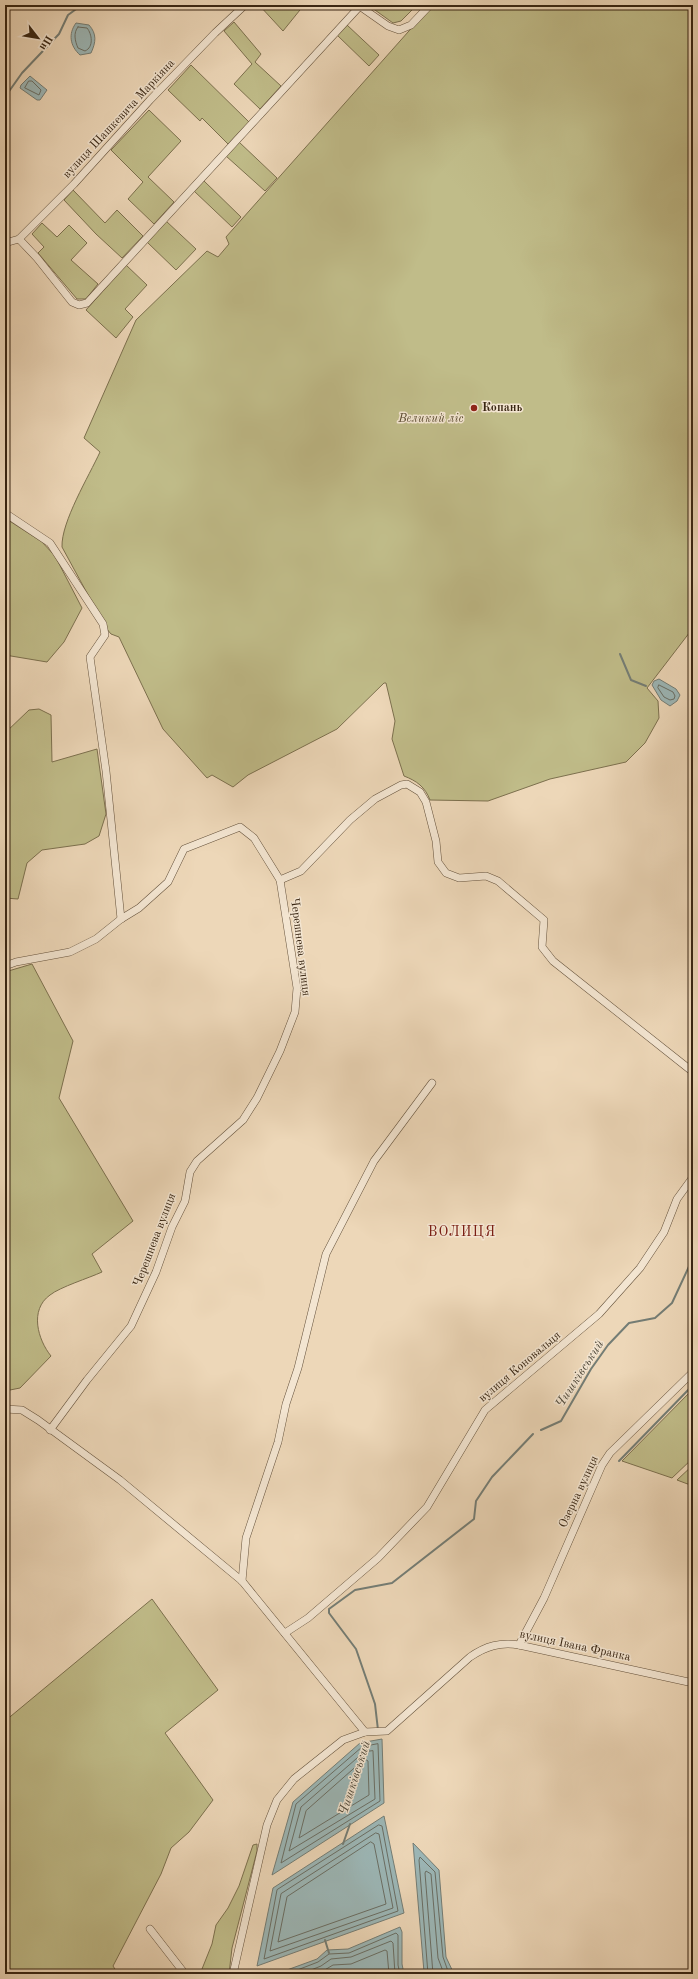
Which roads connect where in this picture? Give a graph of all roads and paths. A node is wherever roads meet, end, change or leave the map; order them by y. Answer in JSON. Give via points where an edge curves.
{"nodes":[{"id":1,"x":245,"y":5,"type":"edge"},
{"id":2,"x":430,"y":5,"type":"edge"},
{"id":3,"x":359,"y":6,"type":"edge"},
{"id":4,"x":19,"y":239,"type":"junction"},
{"id":5,"x":5,"y":243,"type":"edge"},
{"id":6,"x":5,"y":513,"type":"edge"},
{"id":7,"x":280,"y":880,"type":"junction"},
{"id":8,"x":121,"y":919,"type":"junction"},
{"id":9,"x":5,"y":966,"type":"edge"},
{"id":10,"x":693,"y":1072,"type":"edge"},
{"id":11,"x":432,"y":1083,"type":"dead end"},
{"id":12,"x":693,"y":1177,"type":"edge"},
{"id":13,"x":693,"y":1372,"type":"edge"},
{"id":14,"x":5,"y":1409,"type":"edge"},
{"id":15,"x":50,"y":1430,"type":"junction"},
{"id":16,"x":242,"y":1581,"type":"junction"},
{"id":17,"x":286,"y":1633,"type":"junction"},
{"id":18,"x":519,"y":1645,"type":"junction"},
{"id":19,"x":693,"y":1683,"type":"edge"},
{"id":20,"x":367,"y":1732,"type":"junction"},
{"id":21,"x":150,"y":1929,"type":"dead end"},
{"id":22,"x":185,"y":1974,"type":"edge"},
{"id":23,"x":233,"y":1974,"type":"edge"}],
"edges":[{"from":1,"to":4,"type":"street","name":"вулиця Шашкевича Маркіяна"},
{"from":2,"to":3,"type":"street","via":[[411,24],[399,30],[388,26]]},
{"from":3,"to":4,"type":"street","via":[[87,303],[79,305],[72,302]]},
{"from":4,"to":5,"type":"street","name":"вулиця Шашкевича Маркіяна"},
{"from":6,"to":8,"type":"street","via":[[50,543],[103,624],[105,635],[90,657],[106,771]]},
{"from":7,"to":8,"type":"street","name":"Черешнева вулиця","via":[[254,838],[240,827],[184,849],[168,882],[139,908]]},
{"from":7,"to":10,"type":"street","via":[[301,871],[350,820],[375,799],[401,785],[413,786],[426,802],[436,841],[438,862],[446,873],[459,878],[486,876],[498,881],[544,920],[542,947],[553,961]]},
{"from":7,"to":15,"type":"street","name":"Черешнева вулиця","via":[[297,999],[295,1012],[280,1051],[243,1120],[197,1161],[190,1172],[185,1200],[131,1326]]},
{"from":8,"to":9,"type":"street","via":[[96,939],[70,952]]},
{"from":11,"to":16,"type":"street","via":[[374,1161],[326,1254],[278,1442],[246,1538]]},
{"from":12,"to":17,"type":"street","name":"вулиця Коновальця","via":[[678,1199],[664,1232],[640,1268],[599,1314],[485,1410],[427,1507],[378,1558],[308,1618]]},
{"from":13,"to":18,"type":"street","name":"Озерна вулиця","via":[[610,1453],[602,1465],[544,1598]]},
{"from":14,"to":15,"type":"street","via":[[22,1410]]},
{"from":15,"to":16,"type":"street","via":[[120,1480]]},
{"from":16,"to":17,"type":"street"},
{"from":17,"to":20,"type":"street"},
{"from":18,"to":19,"type":"street","name":"вулиця Івана Франка"},
{"from":18,"to":20,"type":"street","name":"вулиця Івана Франка","via":[[498,1644],[483,1648],[384,1732]]},
{"from":20,"to":23,"type":"street","via":[[343,1740],[294,1778],[277,1800],[267,1826]]},
{"from":21,"to":22,"type":"street"}]}
